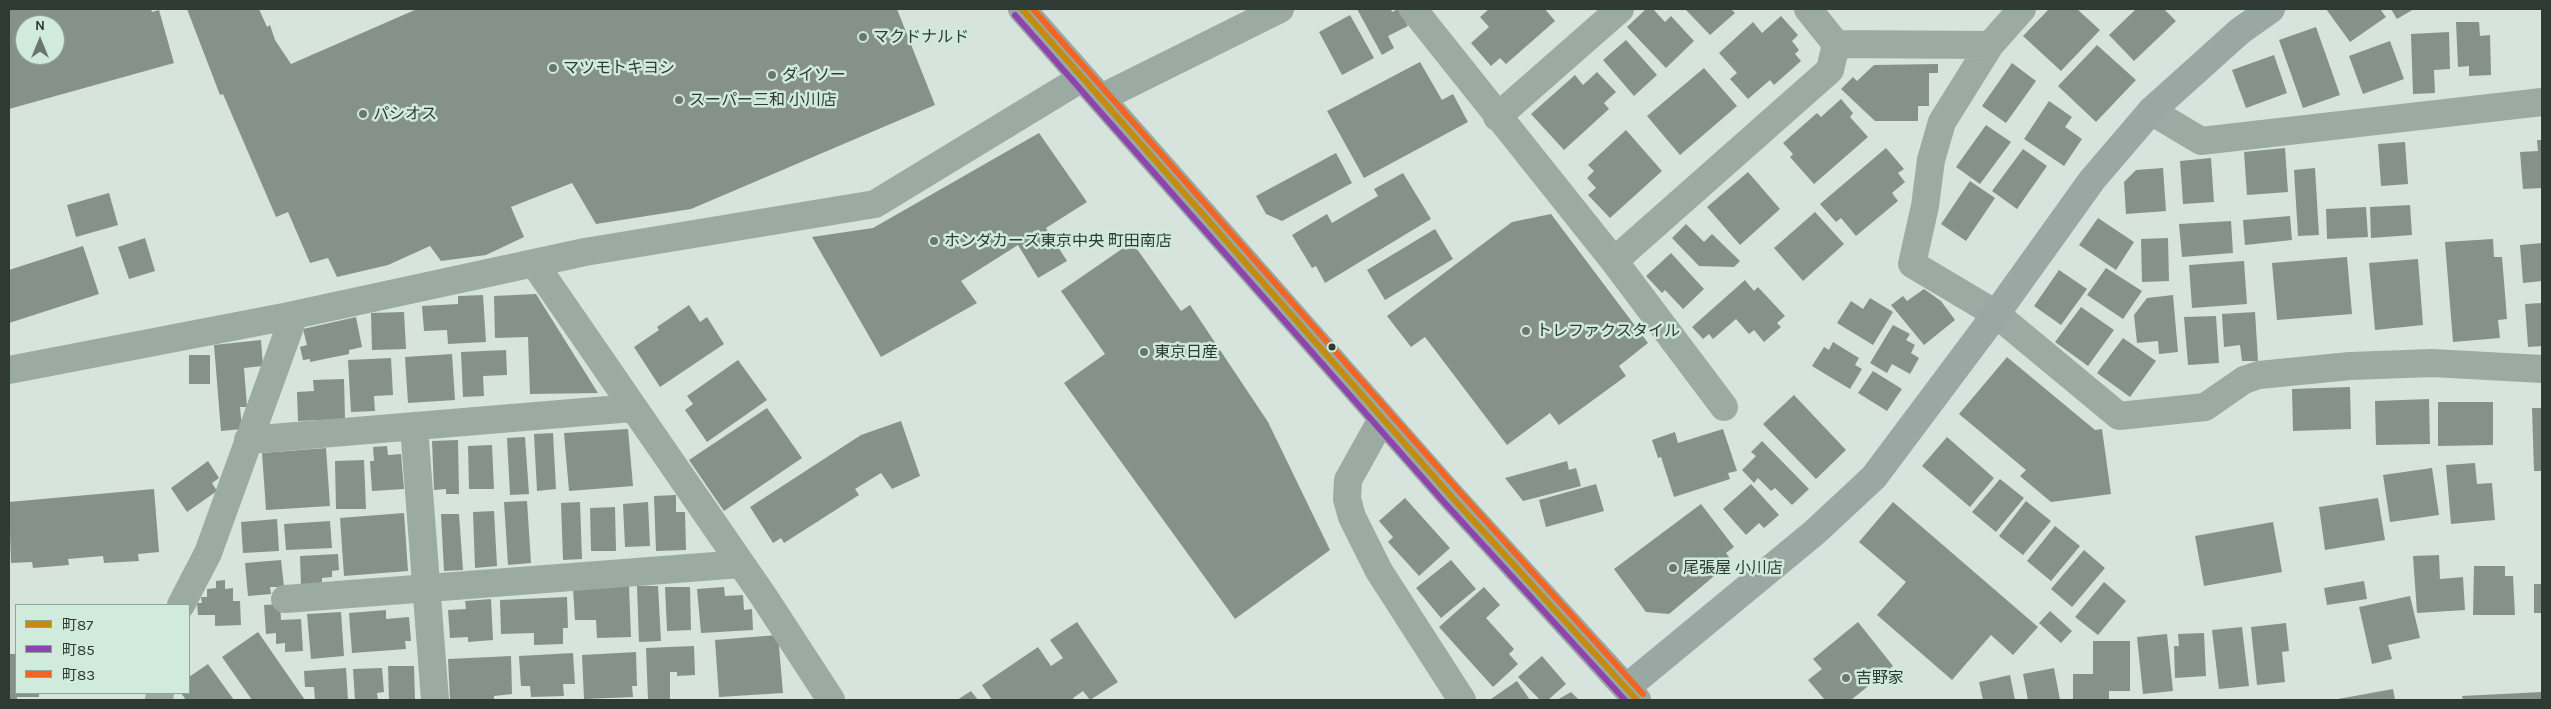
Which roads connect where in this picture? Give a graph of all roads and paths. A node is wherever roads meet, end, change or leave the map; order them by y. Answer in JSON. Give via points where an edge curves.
{"nodes":[{"id":1,"x":1022,"y":9,"type":"edge"},
{"id":2,"x":1280,"y":9,"type":"edge"},
{"id":3,"x":1413,"y":9,"type":"edge"},
{"id":4,"x":1620,"y":9,"type":"edge"},
{"id":5,"x":1808,"y":9,"type":"edge"},
{"id":6,"x":2022,"y":9,"type":"edge"},
{"id":7,"x":2271,"y":9,"type":"edge"},
{"id":8,"x":1836,"y":44,"type":"junction"},
{"id":9,"x":1990,"y":45,"type":"junction"},
{"id":10,"x":1082,"y":78,"type":"junction"},
{"id":11,"x":1100,"y":98,"type":"junction"},
{"id":12,"x":2542,"y":102,"type":"edge"},
{"id":13,"x":2151,"y":111,"type":"junction"},
{"id":14,"x":1498,"y":117,"type":"junction"},
{"id":15,"x":1614,"y":261,"type":"junction"},
{"id":16,"x":534,"y":263,"type":"junction"},
{"id":17,"x":1996,"y":314,"type":"junction"},
{"id":18,"x":289,"y":316,"type":"junction"},
{"id":19,"x":2542,"y":369,"type":"edge"},
{"id":20,"x":9,"y":370,"type":"edge"},
{"id":21,"x":1724,"y":407,"type":"dead end"},
{"id":22,"x":632,"y":408,"type":"junction"},
{"id":23,"x":1382,"y":419,"type":"junction"},
{"id":24,"x":414,"y":427,"type":"junction"},
{"id":25,"x":248,"y":440,"type":"junction"},
{"id":26,"x":741,"y":564,"type":"junction"},
{"id":27,"x":426,"y":588,"type":"junction"},
{"id":28,"x":285,"y":599,"type":"dead end"},
{"id":29,"x":181,"y":604,"type":"edge"},
{"id":30,"x":1631,"y":694,"type":"edge"},
{"id":31,"x":435,"y":700,"type":"edge"},
{"id":32,"x":831,"y":700,"type":"edge"},
{"id":33,"x":1462,"y":700,"type":"edge"}],
"edges":[{"from":1,"to":10,"type":"street"},
{"from":2,"to":11,"type":"street"},
{"from":3,"to":14,"type":"street"},
{"from":4,"to":14,"type":"street"},
{"from":5,"to":8,"type":"street"},
{"from":6,"to":9,"type":"street"},
{"from":7,"to":13,"type":"street","via":[[2240,30]]},
{"from":8,"to":9,"type":"street"},
{"from":8,"to":15,"type":"street","via":[[1830,70]]},
{"from":9,"to":17,"type":"street","via":[[1942,122],[1931,160],[1912,264]]},
{"from":10,"to":11,"type":"street"},
{"from":10,"to":16,"type":"street","via":[[875,204]]},
{"from":11,"to":23,"type":"street"},
{"from":12,"to":13,"type":"street","via":[[2201,141]]},
{"from":13,"to":17,"type":"street","via":[[2092,180]]},
{"from":14,"to":15,"type":"street"},
{"from":15,"to":21,"type":"street"},
{"from":16,"to":18,"type":"street"},
{"from":16,"to":22,"type":"street"},
{"from":17,"to":19,"type":"street","via":[[2119,416],[2204,407],[2244,380],[2259,375],[2350,366],[2432,363]]},
{"from":17,"to":30,"type":"street","via":[[1874,477]]},
{"from":18,"to":20,"type":"street"},
{"from":18,"to":25,"type":"street","via":[[291,324]]},
{"from":22,"to":24,"type":"street"},
{"from":22,"to":26,"type":"street"},
{"from":23,"to":30,"type":"street"},
{"from":23,"to":33,"type":"street","via":[[1348,480],[1347,499],[1352,517],[1379,571]]},
{"from":24,"to":25,"type":"street"},
{"from":24,"to":27,"type":"street"},
{"from":25,"to":29,"type":"street","via":[[208,553]]},
{"from":26,"to":27,"type":"street"},
{"from":26,"to":32,"type":"street"},
{"from":27,"to":28,"type":"street"},
{"from":27,"to":31,"type":"street"}]}
